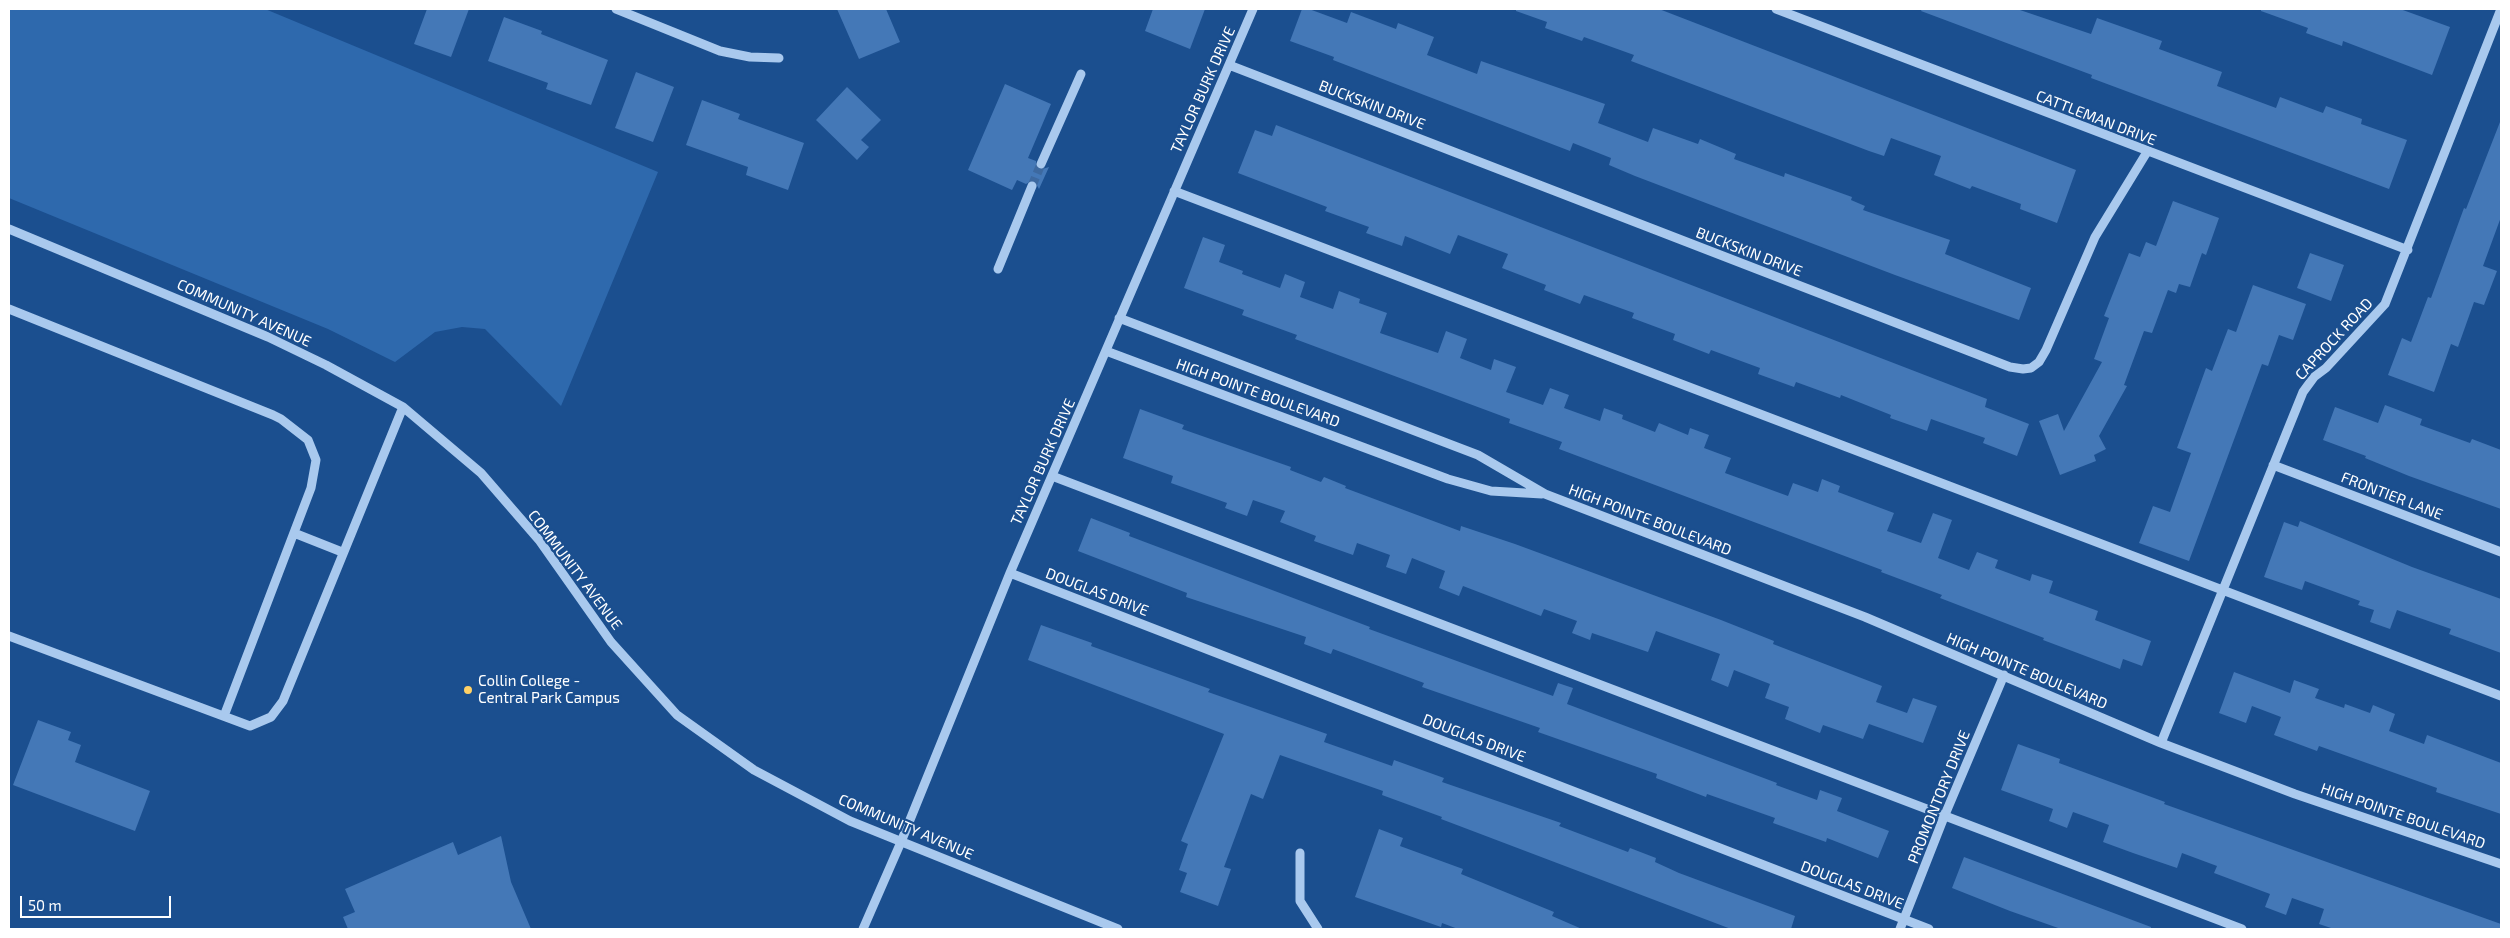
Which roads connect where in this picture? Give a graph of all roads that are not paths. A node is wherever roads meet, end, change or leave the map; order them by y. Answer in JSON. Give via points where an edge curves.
{"nodes":[{"id":1,"x":616,"y":9,"type":"edge"},
{"id":2,"x":1254,"y":9,"type":"edge"},
{"id":3,"x":1776,"y":9,"type":"edge"},
{"id":4,"x":2501,"y":9,"type":"edge"},
{"id":5,"x":629,"y":11,"type":"edge"},
{"id":6,"x":779,"y":58,"type":"dead end"},
{"id":7,"x":1229,"y":65,"type":"junction"},
{"id":8,"x":1081,"y":74,"type":"dead end"},
{"id":9,"x":2147,"y":152,"type":"junction"},
{"id":10,"x":1041,"y":164,"type":"tunnel mouth"},
{"id":11,"x":1032,"y":186,"type":"tunnel mouth"},
{"id":12,"x":1174,"y":191,"type":"junction"},
{"id":13,"x":9,"y":229,"type":"edge"},
{"id":14,"x":2408,"y":250,"type":"junction"},
{"id":15,"x":998,"y":269,"type":"dead end"},
{"id":16,"x":9,"y":309,"type":"edge"},
{"id":17,"x":1119,"y":318,"type":"junction"},
{"id":18,"x":1106,"y":352,"type":"junction"},
{"id":19,"x":402,"y":408,"type":"junction"},
{"id":20,"x":2273,"y":466,"type":"junction"},
{"id":21,"x":1052,"y":476,"type":"junction"},
{"id":22,"x":1544,"y":494,"type":"junction"},
{"id":23,"x":294,"y":533,"type":"junction"},
{"id":24,"x":342,"y":552,"type":"junction"},
{"id":25,"x":2501,"y":552,"type":"edge"},
{"id":26,"x":1010,"y":573,"type":"junction"},
{"id":27,"x":2222,"y":590,"type":"junction"},
{"id":28,"x":9,"y":636,"type":"edge"},
{"id":29,"x":2004,"y":675,"type":"junction"},
{"id":30,"x":2501,"y":696,"type":"edge"},
{"id":31,"x":224,"y":716,"type":"junction"},
{"id":32,"x":2161,"y":742,"type":"junction"},
{"id":33,"x":1944,"y":817,"type":"junction"},
{"id":34,"x":901,"y":842,"type":"junction"},
{"id":35,"x":1300,"y":853,"type":"dead end"},
{"id":36,"x":2501,"y":864,"type":"edge"},
{"id":37,"x":1904,"y":920,"type":"junction"},
{"id":38,"x":863,"y":929,"type":"edge"},
{"id":39,"x":1118,"y":929,"type":"edge"},
{"id":40,"x":1318,"y":929,"type":"edge"},
{"id":41,"x":1900,"y":929,"type":"edge"},
{"id":42,"x":1929,"y":929,"type":"edge"},
{"id":43,"x":2242,"y":929,"type":"edge"}],
"edges":[{"from":1,"to":5,"type":"street"},
{"from":2,"to":7,"type":"street","name":"TAYLOR BURK DRIVE"},
{"from":3,"to":9,"type":"street","name":"CATTLEMAN DRIVE"},
{"from":4,"to":14,"type":"street","name":"CAPROCK ROAD"},
{"from":5,"to":6,"type":"street","via":[[720,51]]},
{"from":7,"to":9,"type":"street","name":"BUCKSKIN DRIVE","via":[[2010,367],[2023,369],[2039,362],[2046,350],[2095,237]]},
{"from":7,"to":12,"type":"street","name":"TAYLOR BURK DRIVE"},
{"from":8,"to":10,"type":"street"},
{"from":9,"to":14,"type":"street","name":"CATTLEMAN DRIVE"},
{"from":11,"to":15,"type":"street"},
{"from":12,"to":17,"type":"street","name":"TAYLOR BURK DRIVE"},
{"from":12,"to":27,"type":"street"},
{"from":13,"to":19,"type":"street","name":"COMMUNITY AVENUE","via":[[268,337]]},
{"from":14,"to":20,"type":"street","name":"CAPROCK ROAD","via":[[2385,304],[2303,392]]},
{"from":16,"to":23,"type":"street","via":[[281,419],[308,440],[316,460],[311,488]]},
{"from":17,"to":18,"type":"street","name":"TAYLOR BURK DRIVE"},
{"from":17,"to":22,"type":"street","name":"HIGH POINTE BOULEVARD","via":[[1478,455]]},
{"from":18,"to":21,"type":"street","name":"TAYLOR BURK DRIVE"},
{"from":18,"to":22,"type":"street","name":"HIGH POINTE BOULEVARD","via":[[1448,479],[1492,491]]},
{"from":19,"to":24,"type":"street"},
{"from":19,"to":34,"type":"street","name":"COMMUNITY AVENUE","via":[[481,473],[539,540],[611,642],[677,715],[754,770],[850,821]]},
{"from":20,"to":25,"type":"street","name":"FRONTIER LANE"},
{"from":20,"to":27,"type":"street","name":"CAPROCK ROAD"},
{"from":21,"to":26,"type":"street","name":"TAYLOR BURK DRIVE"},
{"from":21,"to":33,"type":"street"},
{"from":22,"to":29,"type":"street","name":"HIGH POINTE BOULEVARD","via":[[1800,592]]},
{"from":23,"to":24,"type":"street"},
{"from":23,"to":31,"type":"street"},
{"from":24,"to":31,"type":"street","via":[[283,701],[271,717],[250,726]]},
{"from":26,"to":34,"type":"street","name":"TAYLOR BURK DRIVE"},
{"from":26,"to":37,"type":"street","name":"DOUGLAS DRIVE"},
{"from":27,"to":30,"type":"street"},
{"from":27,"to":32,"type":"street","name":"CAPROCK ROAD"},
{"from":28,"to":31,"type":"street"},
{"from":29,"to":32,"type":"street","name":"HIGH POINTE BOULEVARD"},
{"from":29,"to":33,"type":"street","name":"PROMONTORY DRIVE"},
{"from":32,"to":36,"type":"street","name":"HIGH POINTE BOULEVARD","via":[[2295,794]]},
{"from":33,"to":37,"type":"street","name":"PROMONTORY DRIVE"},
{"from":33,"to":43,"type":"street"},
{"from":34,"to":38,"type":"street","name":"TAYLOR BURK DRIVE"},
{"from":34,"to":39,"type":"street","name":"COMMUNITY AVENUE"},
{"from":35,"to":40,"type":"street","via":[[1300,902]]},
{"from":37,"to":41,"type":"street","name":"PROMONTORY DRIVE"},
{"from":37,"to":42,"type":"street","name":"DOUGLAS DRIVE"}]}
